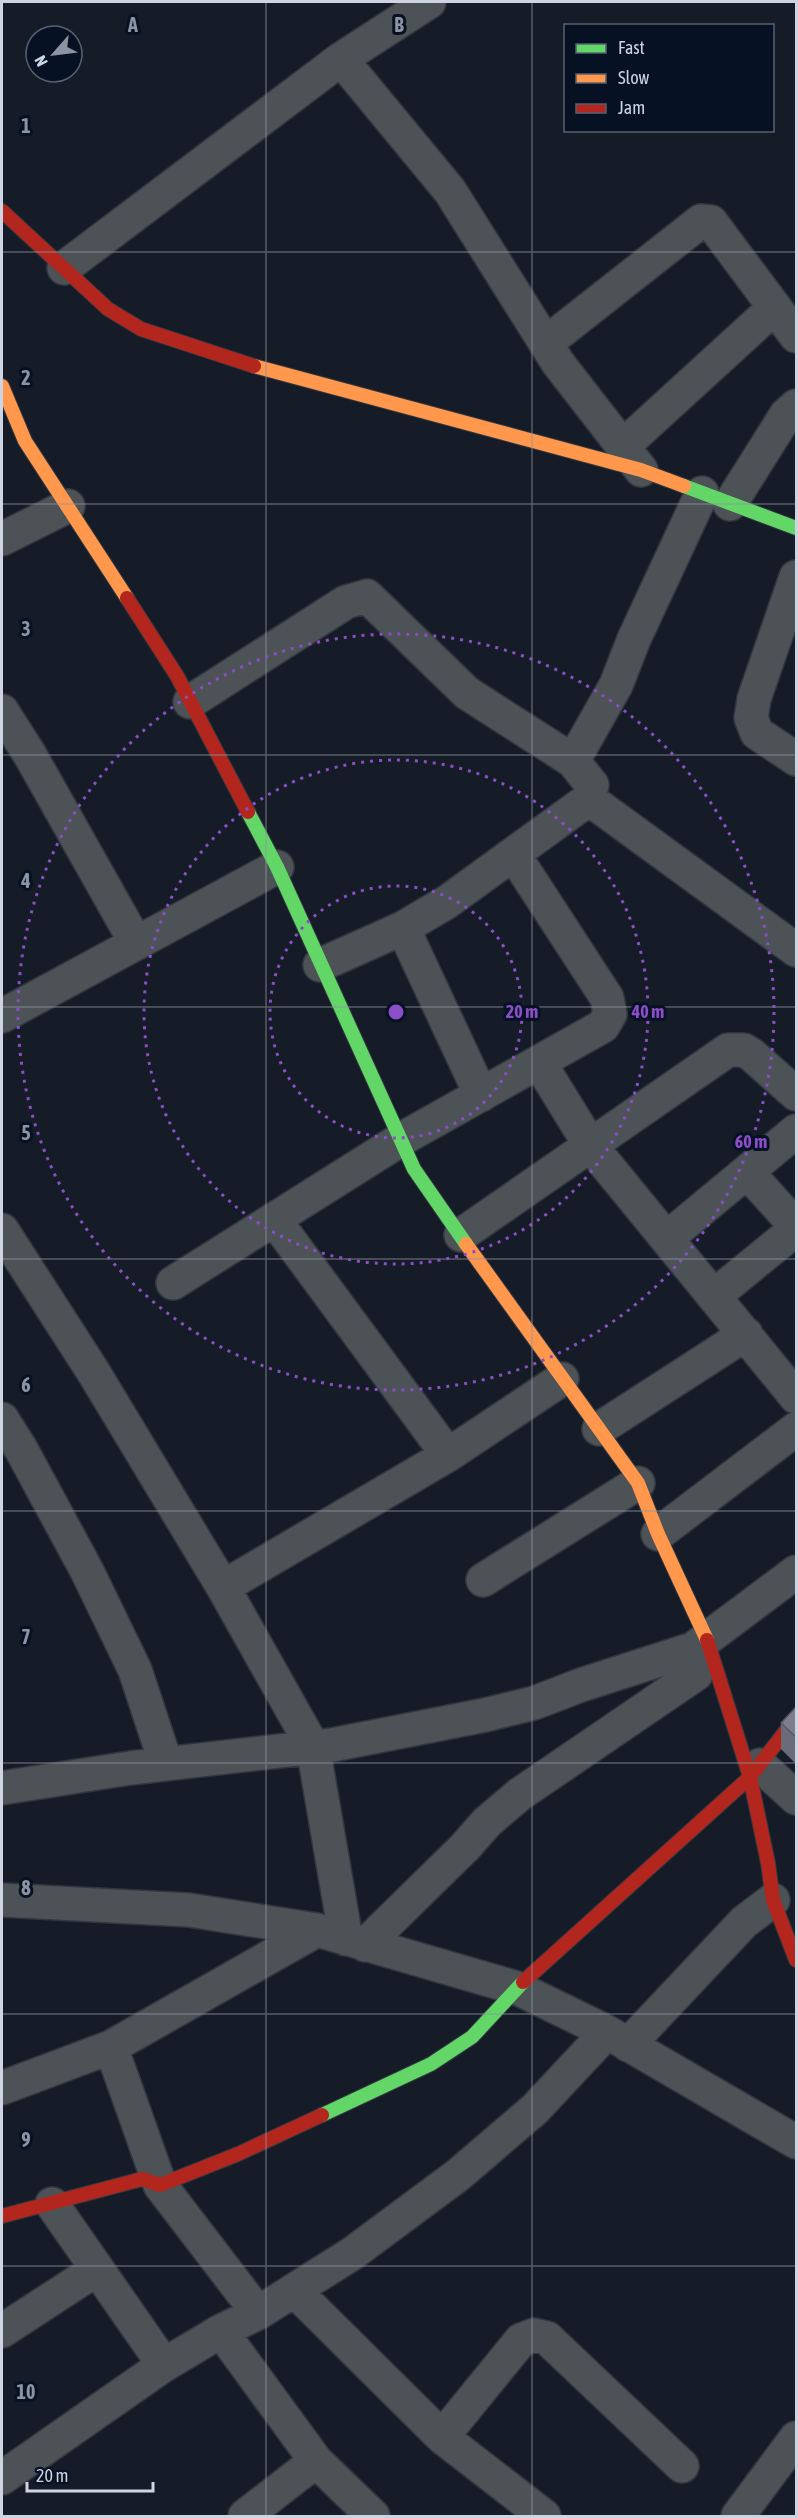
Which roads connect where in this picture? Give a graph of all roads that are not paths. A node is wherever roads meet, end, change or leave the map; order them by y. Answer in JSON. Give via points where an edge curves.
{"nodes":[{"id":1,"x":429,"y":2,"type":"edge"},
{"id":2,"x":341,"y":59,"type":"junction"},
{"id":3,"x":2,"y":211,"type":"edge"},
{"id":4,"x":64,"y":268,"type":"junction"},
{"id":5,"x":774,"y":308,"type":"junction"},
{"id":6,"x":796,"y":336,"type":"edge"},
{"id":7,"x":546,"y":343,"type":"junction"},
{"id":8,"x":2,"y":386,"type":"edge"},
{"id":9,"x":796,"y":406,"type":"edge"},
{"id":10,"x":632,"y":459,"type":"junction"},
{"id":11,"x":716,"y":498,"type":"junction"},
{"id":12,"x":68,"y":506,"type":"junction"},
{"id":13,"x":796,"y":528,"type":"edge"},
{"id":14,"x":2,"y":539,"type":"edge"},
{"id":15,"x":796,"y":577,"type":"edge"},
{"id":16,"x":190,"y":702,"type":"junction"},
{"id":17,"x":2,"y":711,"type":"edge"},
{"id":18,"x":796,"y":759,"type":"edge"},
{"id":19,"x":573,"y":761,"type":"junction"},
{"id":20,"x":589,"y":799,"type":"junction"},
{"id":21,"x":514,"y":855,"type":"junction"},
{"id":22,"x":277,"y":867,"type":"junction"},
{"id":23,"x":403,"y":928,"type":"junction"},
{"id":24,"x":136,"y":943,"type":"junction"},
{"id":25,"x":796,"y":950,"type":"edge"},
{"id":26,"x":320,"y":966,"type":"junction"},
{"id":27,"x":2,"y":1016,"type":"edge"},
{"id":28,"x":539,"y":1062,"type":"junction"},
{"id":29,"x":796,"y":1094,"type":"edge"},
{"id":30,"x":481,"y":1095,"type":"junction"},
{"id":31,"x":796,"y":1131,"type":"edge"},
{"id":32,"x":400,"y":1140,"type":"junction"},
{"id":33,"x":590,"y":1145,"type":"junction"},
{"id":34,"x":747,"y":1172,"type":"junction"},
{"id":35,"x":274,"y":1219,"type":"junction"},
{"id":36,"x":796,"y":1228,"type":"edge"},
{"id":37,"x":2,"y":1230,"type":"edge"},
{"id":38,"x":460,"y":1235,"type":"junction"},
{"id":39,"x":666,"y":1238,"type":"junction"},
{"id":40,"x":173,"y":1283,"type":"dead end"},
{"id":41,"x":714,"y":1296,"type":"junction"},
{"id":42,"x":746,"y":1334,"type":"junction"},
{"id":43,"x":562,"y":1379,"type":"junction"},
{"id":44,"x":796,"y":1397,"type":"edge"},
{"id":45,"x":2,"y":1419,"type":"edge"},
{"id":46,"x":599,"y":1429,"type":"junction"},
{"id":47,"x":796,"y":1429,"type":"edge"},
{"id":48,"x":448,"y":1455,"type":"junction"},
{"id":49,"x":638,"y":1483,"type":"junction"},
{"id":50,"x":658,"y":1534,"type":"junction"},
{"id":51,"x":796,"y":1572,"type":"edge"},
{"id":52,"x":483,"y":1580,"type":"dead end"},
{"id":53,"x":223,"y":1587,"type":"junction"},
{"id":54,"x":699,"y":1643,"type":"junction"},
{"id":55,"x":796,"y":1718,"type":"edge"},
{"id":56,"x":313,"y":1747,"type":"junction"},
{"id":57,"x":166,"y":1764,"type":"junction"},
{"id":58,"x":755,"y":1771,"type":"junction"},
{"id":59,"x":2,"y":1788,"type":"edge"},
{"id":60,"x":796,"y":1798,"type":"edge"},
{"id":61,"x":2,"y":1900,"type":"edge"},
{"id":62,"x":773,"y":1900,"type":"junction"},
{"id":63,"x":342,"y":1938,"type":"junction"},
{"id":64,"x":796,"y":1960,"type":"edge"},
{"id":65,"x":517,"y":1989,"type":"junction"},
{"id":66,"x":617,"y":2039,"type":"junction"},
{"id":67,"x":111,"y":2047,"type":"junction"},
{"id":68,"x":2,"y":2088,"type":"edge"},
{"id":69,"x":796,"y":2142,"type":"edge"},
{"id":70,"x":160,"y":2185,"type":"junction"},
{"id":71,"x":51,"y":2204,"type":"junction"},
{"id":72,"x":2,"y":2216,"type":"edge"},
{"id":73,"x":97,"y":2269,"type":"junction"},
{"id":74,"x":294,"y":2290,"type":"junction"},
{"id":75,"x":258,"y":2313,"type":"junction"},
{"id":76,"x":2,"y":2331,"type":"edge"},
{"id":77,"x":221,"y":2331,"type":"junction"},
{"id":78,"x":164,"y":2365,"type":"junction"},
{"id":79,"x":442,"y":2437,"type":"junction"},
{"id":80,"x":796,"y":2438,"type":"edge"},
{"id":81,"x":316,"y":2461,"type":"junction"},
{"id":82,"x":682,"y":2466,"type":"dead end"},
{"id":83,"x":2,"y":2478,"type":"edge"},
{"id":84,"x":245,"y":2517,"type":"edge"},
{"id":85,"x":373,"y":2517,"type":"edge"},
{"id":86,"x":544,"y":2517,"type":"edge"},
{"id":87,"x":738,"y":2517,"type":"edge"}],
"edges":[{"from":1,"to":2,"type":"street"},
{"from":2,"to":4,"type":"street"},
{"from":2,"to":7,"type":"street","via":[[450,190]]},
{"from":3,"to":4,"type":"street"},
{"from":4,"to":10,"type":"street","via":[[108,309],[141,328],[264,369]]},
{"from":5,"to":6,"type":"street"},
{"from":5,"to":7,"type":"street","via":[[711,222],[701,221]]},
{"from":5,"to":10,"type":"street"},
{"from":7,"to":10,"type":"street"},
{"from":8,"to":12,"type":"street","via":[[25,441]]},
{"from":9,"to":11,"type":"street"},
{"from":10,"to":11,"type":"street"},
{"from":11,"to":13,"type":"street"},
{"from":11,"to":19,"type":"street","via":[[634,639],[616,686]]},
{"from":12,"to":14,"type":"street"},
{"from":12,"to":16,"type":"street"},
{"from":15,"to":18,"type":"street","via":[[754,699],[752,718],[757,733]]},
{"from":16,"to":19,"type":"street","via":[[346,602],[367,596],[467,693]]},
{"from":16,"to":22,"type":"street"},
{"from":17,"to":24,"type":"street"},
{"from":19,"to":20,"type":"street","via":[[592,785]]},
{"from":20,"to":21,"type":"street"},
{"from":20,"to":25,"type":"street"},
{"from":21,"to":23,"type":"street"},
{"from":21,"to":28,"type":"street","via":[[607,998],[610,1014],[603,1026]]},
{"from":22,"to":24,"type":"street"},
{"from":22,"to":26,"type":"street"},
{"from":23,"to":26,"type":"street"},
{"from":23,"to":30,"type":"street"},
{"from":24,"to":27,"type":"street"},
{"from":26,"to":32,"type":"street"},
{"from":28,"to":30,"type":"street"},
{"from":28,"to":33,"type":"street"},
{"from":29,"to":33,"type":"street","via":[[752,1055],[744,1050],[728,1050]]},
{"from":30,"to":32,"type":"street"},
{"from":31,"to":34,"type":"street"},
{"from":32,"to":35,"type":"street"},
{"from":32,"to":38,"type":"street","via":[[414,1169]]},
{"from":33,"to":38,"type":"street"},
{"from":33,"to":39,"type":"street"},
{"from":34,"to":36,"type":"street"},
{"from":34,"to":39,"type":"street"},
{"from":35,"to":40,"type":"street"},
{"from":35,"to":48,"type":"street"},
{"from":36,"to":41,"type":"street"},
{"from":37,"to":53,"type":"street"},
{"from":38,"to":43,"type":"street"},
{"from":39,"to":41,"type":"street"},
{"from":41,"to":42,"type":"street"},
{"from":42,"to":44,"type":"street"},
{"from":42,"to":46,"type":"street"},
{"from":43,"to":46,"type":"street"},
{"from":43,"to":48,"type":"street"},
{"from":45,"to":57,"type":"street","via":[[87,1571],[130,1660]]},
{"from":46,"to":49,"type":"street"},
{"from":47,"to":50,"type":"street"},
{"from":48,"to":53,"type":"street"},
{"from":49,"to":50,"type":"street"},
{"from":49,"to":52,"type":"street"},
{"from":50,"to":54,"type":"street"},
{"from":51,"to":54,"type":"street"},
{"from":53,"to":56,"type":"street"},
{"from":54,"to":56,"type":"street","via":[[534,1703]]},
{"from":54,"to":58,"type":"street"},
{"from":54,"to":63,"type":"street","via":[[696,1674],[520,1794],[465,1847]]},
{"from":55,"to":58,"type":"street"},
{"from":56,"to":57,"type":"street"},
{"from":56,"to":63,"type":"street"},
{"from":57,"to":59,"type":"street"},
{"from":58,"to":60,"type":"street"},
{"from":58,"to":62,"type":"street"},
{"from":58,"to":65,"type":"street"},
{"from":61,"to":63,"type":"street","via":[[189,1910]]},
{"from":62,"to":64,"type":"street"},
{"from":62,"to":66,"type":"street"},
{"from":63,"to":65,"type":"street"},
{"from":63,"to":67,"type":"street"},
{"from":65,"to":66,"type":"street"},
{"from":65,"to":70,"type":"street","via":[[472,2037],[430,2064],[238,2154]]},
{"from":66,"to":69,"type":"street"},
{"from":66,"to":74,"type":"street","via":[[458,2175],[353,2253]]},
{"from":67,"to":68,"type":"street"},
{"from":67,"to":70,"type":"street"},
{"from":70,"to":71,"type":"street","via":[[142,2179]]},
{"from":70,"to":75,"type":"street"},
{"from":71,"to":72,"type":"street"},
{"from":71,"to":73,"type":"street"},
{"from":73,"to":76,"type":"street"},
{"from":73,"to":78,"type":"street"},
{"from":74,"to":75,"type":"street"},
{"from":74,"to":79,"type":"street"},
{"from":75,"to":77,"type":"street"},
{"from":77,"to":78,"type":"street"},
{"from":77,"to":81,"type":"street"},
{"from":78,"to":83,"type":"street"},
{"from":79,"to":82,"type":"street","via":[[521,2340],[534,2335],[547,2338]]},
{"from":79,"to":86,"type":"street"},
{"from":80,"to":87,"type":"street"},
{"from":81,"to":84,"type":"street"},
{"from":81,"to":85,"type":"street"}]}
